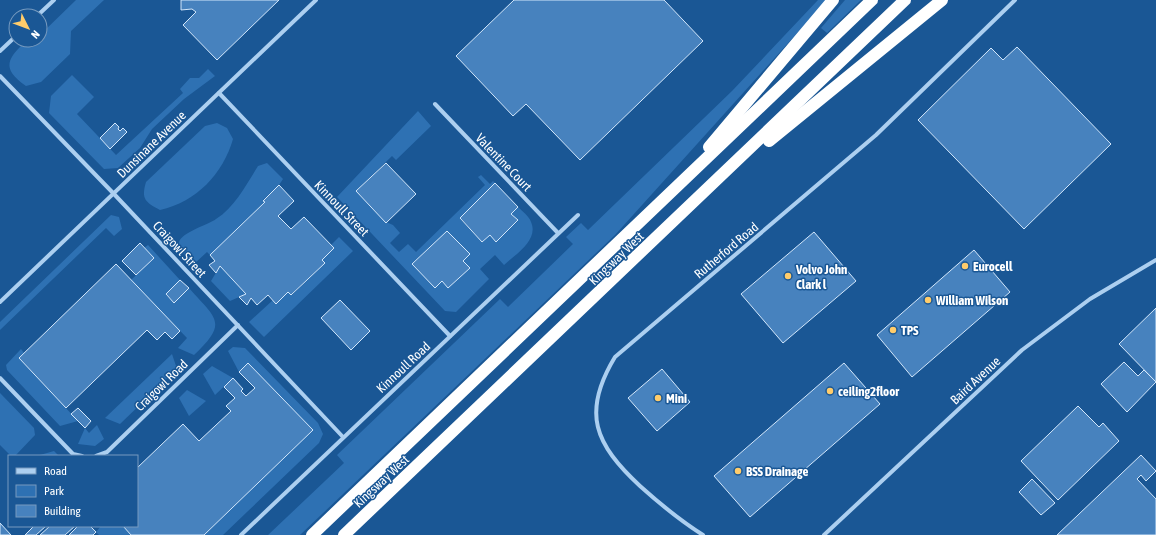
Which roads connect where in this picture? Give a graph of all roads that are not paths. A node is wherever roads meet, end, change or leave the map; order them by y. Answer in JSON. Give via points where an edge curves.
{"nodes":[{"id":1,"x":54,"y":0,"type":"edge"},
{"id":2,"x":316,"y":0,"type":"edge"},
{"id":3,"x":834,"y":0,"type":"edge"},
{"id":4,"x":872,"y":0,"type":"edge"},
{"id":5,"x":905,"y":0,"type":"edge"},
{"id":6,"x":942,"y":0,"type":"edge"},
{"id":7,"x":1015,"y":0,"type":"edge"},
{"id":8,"x":46,"y":8,"type":"edge"},
{"id":9,"x":8,"y":44,"type":"edge"},
{"id":10,"x":0,"y":51,"type":"edge"},
{"id":11,"x":0,"y":76,"type":"edge"},
{"id":12,"x":219,"y":93,"type":"junction"},
{"id":13,"x":435,"y":104,"type":"dead end"},
{"id":14,"x":114,"y":194,"type":"junction"},
{"id":15,"x":701,"y":196,"type":"junction"},
{"id":16,"x":667,"y":197,"type":"junction"},
{"id":17,"x":578,"y":215,"type":"dead end"},
{"id":18,"x":558,"y":233,"type":"junction"},
{"id":19,"x":1156,"y":260,"type":"edge"},
{"id":20,"x":0,"y":302,"type":"edge"},
{"id":21,"x":238,"y":325,"type":"junction"},
{"id":22,"x":450,"y":336,"type":"junction"},
{"id":23,"x":0,"y":378,"type":"edge"},
{"id":24,"x":343,"y":437,"type":"junction"},
{"id":25,"x":78,"y":455,"type":"edge"},
{"id":26,"x":99,"y":455,"type":"edge"},
{"id":27,"x":241,"y":535,"type":"edge"},
{"id":28,"x":312,"y":535,"type":"edge"},
{"id":29,"x":344,"y":535,"type":"edge"},
{"id":30,"x":703,"y":535,"type":"edge"},
{"id":31,"x":824,"y":535,"type":"edge"}],
"edges":[{"from":1,"to":8,"type":"street"},
{"from":2,"to":12,"type":"street","name":"Dunsinane Avenue"},
{"from":3,"to":16,"type":"highway"},
{"from":4,"to":16,"type":"highway","name":"Kingsway West"},
{"from":5,"to":15,"type":"highway","name":"Kingsway West"},
{"from":6,"to":15,"type":"highway"},
{"from":7,"to":30,"type":"street","name":"Rutherford Road","via":[[876,136],[615,357],[602,378],[596,416],[599,432],[607,450],[648,493]]},
{"from":9,"to":10,"type":"street"},
{"from":11,"to":14,"type":"street","name":"Craigowl Street"},
{"from":12,"to":14,"type":"street","name":"Dunsinane Avenue"},
{"from":12,"to":22,"type":"street","name":"Kinnoull Street"},
{"from":13,"to":18,"type":"street","name":"Valentine Court"},
{"from":14,"to":20,"type":"street","name":"Dunsinane Avenue"},
{"from":14,"to":21,"type":"street","name":"Craigowl Street"},
{"from":15,"to":29,"type":"highway","name":"Kingsway West"},
{"from":16,"to":28,"type":"highway","name":"Kingsway West"},
{"from":17,"to":18,"type":"street","name":"Kinnoull Road"},
{"from":18,"to":22,"type":"street","name":"Kinnoull Road"},
{"from":19,"to":31,"type":"street","name":"Baird Avenue","via":[[1090,299],[1022,350]]},
{"from":21,"to":24,"type":"street","name":"Craigowl Street"},
{"from":21,"to":26,"type":"street","name":"Craigowl Road","via":[[107,452]]},
{"from":22,"to":24,"type":"street","name":"Kinnoull Road"},
{"from":23,"to":25,"type":"street","via":[[73,454]]},
{"from":24,"to":27,"type":"street","name":"Kinnoull Road"}]}
